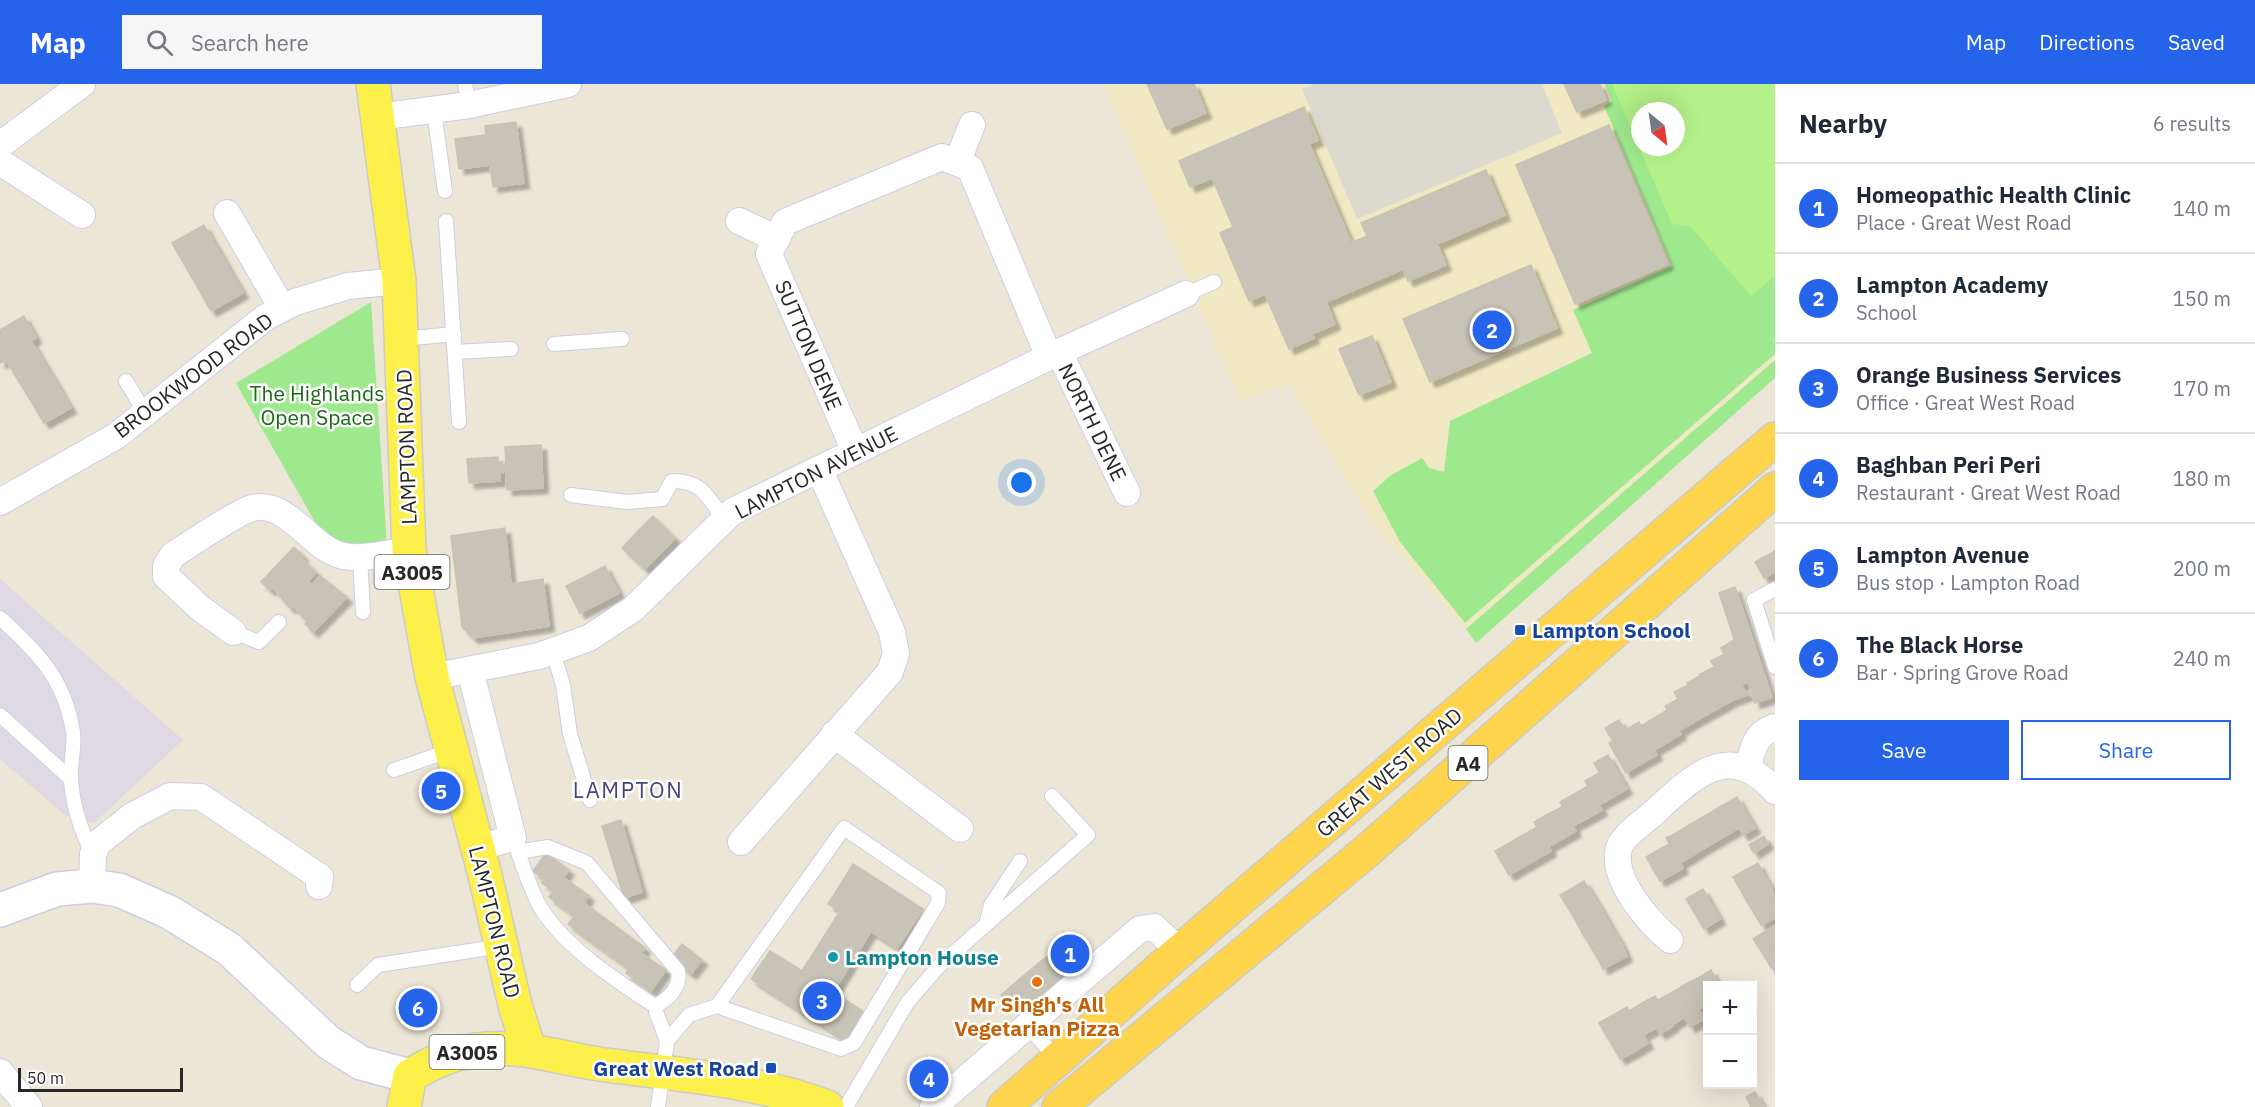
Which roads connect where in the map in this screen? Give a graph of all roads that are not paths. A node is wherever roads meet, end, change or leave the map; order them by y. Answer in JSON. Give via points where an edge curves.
{"nodes":[{"id":1,"x":82,"y":84,"type":"edge"},
{"id":2,"x":373,"y":84,"type":"edge"},
{"id":3,"x":568,"y":84,"type":"edge"},
{"id":4,"x":512,"y":91,"type":"edge"},
{"id":5,"x":467,"y":94,"type":"edge"},
{"id":6,"x":434,"y":111,"type":"junction"},
{"id":7,"x":378,"y":117,"type":"junction"},
{"id":8,"x":972,"y":125,"type":"dead end"},
{"id":9,"x":0,"y":145,"type":"edge"},
{"id":10,"x":0,"y":162,"type":"edge"},
{"id":11,"x":957,"y":163,"type":"junction"},
{"id":12,"x":445,"y":191,"type":"dead end"},
{"id":13,"x":227,"y":213,"type":"dead end"},
{"id":14,"x":82,"y":215,"type":"dead end"},
{"id":15,"x":447,"y":221,"type":"dead end"},
{"id":16,"x":739,"y":221,"type":"dead end"},
{"id":17,"x":777,"y":239,"type":"junction"},
{"id":18,"x":399,"y":281,"type":"junction"},
{"id":19,"x":1214,"y":282,"type":"dead end"},
{"id":20,"x":1186,"y":294,"type":"joint"},
{"id":21,"x":282,"y":308,"type":"junction"},
{"id":22,"x":454,"y":334,"type":"junction"},
{"id":23,"x":403,"y":339,"type":"junction"},
{"id":24,"x":622,"y":339,"type":"dead end"},
{"id":25,"x":554,"y":344,"type":"dead end"},
{"id":26,"x":512,"y":349,"type":"dead end"},
{"id":27,"x":455,"y":352,"type":"junction"},
{"id":28,"x":1054,"y":355,"type":"junction"},
{"id":29,"x":126,"y":381,"type":"dead end"},
{"id":30,"x":145,"y":413,"type":"junction"},
{"id":31,"x":459,"y":422,"type":"dead end"},
{"id":32,"x":1775,"y":439,"type":"edge"},
{"id":33,"x":855,"y":451,"type":"junction"},
{"id":34,"x":819,"y":469,"type":"junction"},
{"id":35,"x":1775,"y":489,"type":"edge"},
{"id":36,"x":1127,"y":493,"type":"dead end"},
{"id":37,"x":571,"y":495,"type":"dead end"},
{"id":38,"x":0,"y":502,"type":"edge"},
{"id":39,"x":725,"y":519,"type":"junction"},
{"id":40,"x":409,"y":550,"type":"junction"},
{"id":41,"x":360,"y":557,"type":"junction"},
{"id":42,"x":1775,"y":589,"type":"edge"},
{"id":43,"x":363,"y":612,"type":"dead end"},
{"id":44,"x":0,"y":618,"type":"edge"},
{"id":45,"x":279,"y":622,"type":"dead end"},
{"id":46,"x":233,"y":632,"type":"joint"},
{"id":47,"x":553,"y":652,"type":"junction"},
{"id":48,"x":1775,"y":667,"type":"edge"},
{"id":49,"x":471,"y":670,"type":"junction"},
{"id":50,"x":432,"y":678,"type":"junction"},
{"id":51,"x":0,"y":715,"type":"edge"},
{"id":52,"x":1775,"y":727,"type":"edge"},
{"id":53,"x":834,"y":734,"type":"junction"},
{"id":54,"x":451,"y":750,"type":"junction"},
{"id":55,"x":1748,"y":768,"type":"junction"},
{"id":56,"x":394,"y":770,"type":"dead end"},
{"id":57,"x":71,"y":779,"type":"junction"},
{"id":58,"x":1775,"y":792,"type":"edge"},
{"id":59,"x":1052,"y":796,"type":"dead end"},
{"id":60,"x":590,"y":800,"type":"dead end"},
{"id":61,"x":960,"y":829,"type":"dead end"},
{"id":62,"x":741,"y":842,"type":"dead end"},
{"id":63,"x":516,"y":845,"type":"junction"},
{"id":64,"x":477,"y":848,"type":"junction"},
{"id":65,"x":93,"y":854,"type":"junction"},
{"id":66,"x":1020,"y":861,"type":"dead end"},
{"id":67,"x":92,"y":886,"type":"junction"},
{"id":68,"x":319,"y":886,"type":"dead end"},
{"id":69,"x":0,"y":910,"type":"edge"},
{"id":70,"x":986,"y":925,"type":"junction"},
{"id":71,"x":1670,"y":940,"type":"dead end"},
{"id":72,"x":1171,"y":942,"type":"junction"},
{"id":73,"x":501,"y":946,"type":"junction"},
{"id":74,"x":357,"y":985,"type":"dead end"},
{"id":75,"x":657,"y":1005,"type":"junction"},
{"id":76,"x":717,"y":1006,"type":"junction"},
{"id":77,"x":1027,"y":1025,"type":"junction"},
{"id":78,"x":529,"y":1049,"type":"junction"},
{"id":79,"x":664,"y":1057,"type":"junction"},
{"id":80,"x":1058,"y":1060,"type":"junction"},
{"id":81,"x":0,"y":1072,"type":"edge"},
{"id":82,"x":407,"y":1092,"type":"edge"},
{"id":83,"x":29,"y":1107,"type":"edge"},
{"id":84,"x":658,"y":1107,"type":"edge"},
{"id":85,"x":827,"y":1107,"type":"edge"},
{"id":86,"x":846,"y":1107,"type":"edge"},
{"id":87,"x":933,"y":1107,"type":"edge"},
{"id":88,"x":1004,"y":1107,"type":"edge"},
{"id":89,"x":1059,"y":1107,"type":"edge"}],
"edges":[{"from":1,"to":9,"type":"street"},
{"from":2,"to":7,"type":"main road","name":"LAMPTON ROAD","number":"A3005"},
{"from":3,"to":4,"type":"street"},
{"from":4,"to":5,"type":"street"},
{"from":5,"to":6,"type":"street"},
{"from":6,"to":7,"type":"street"},
{"from":6,"to":12,"type":"lane"},
{"from":7,"to":18,"type":"main road","name":"LAMPTON ROAD","number":"A3005"},
{"from":8,"to":11,"type":"street"},
{"from":10,"to":14,"type":"street"},
{"from":11,"to":17,"type":"street","via":[[942,157],[785,222]]},
{"from":11,"to":28,"type":"street","via":[[970,168]]},
{"from":13,"to":21,"type":"street"},
{"from":15,"to":22,"type":"lane"},
{"from":16,"to":17,"type":"street"},
{"from":17,"to":33,"type":"street","name":"SUTTON DENE","via":[[770,254]]},
{"from":18,"to":21,"type":"street","name":"BROOKWOOD ROAD","via":[[348,286]]},
{"from":18,"to":23,"type":"main road","name":"LAMPTON ROAD","number":"A3005"},
{"from":19,"to":20,"type":"lane"},
{"from":20,"to":28,"type":"street","name":"LAMPTON AVENUE"},
{"from":21,"to":30,"type":"street","name":"BROOKWOOD ROAD","via":[[238,336]]},
{"from":22,"to":23,"type":"lane"},
{"from":22,"to":27,"type":"lane"},
{"from":23,"to":40,"type":"main road","name":"LAMPTON ROAD","number":"A3005"},
{"from":24,"to":25,"type":"lane"},
{"from":26,"to":27,"type":"lane"},
{"from":27,"to":31,"type":"lane"},
{"from":28,"to":33,"type":"street","name":"LAMPTON AVENUE"},
{"from":28,"to":36,"type":"street","name":"NORTH DENE"},
{"from":29,"to":30,"type":"lane"},
{"from":30,"to":38,"type":"street","name":"BROOKWOOD ROAD","via":[[116,436]]},
{"from":32,"to":72,"type":"highway","name":"GREAT WEST ROAD","number":"A4"},
{"from":33,"to":34,"type":"street","name":"LAMPTON AVENUE"},
{"from":34,"to":39,"type":"street","name":"LAMPTON AVENUE","via":[[733,511]]},
{"from":34,"to":53,"type":"street","via":[[892,632],[896,654],[890,672]]},
{"from":35,"to":89,"type":"highway","number":"A4","via":[[1368,850]]},
{"from":37,"to":39,"type":"lane","via":[[627,502],[662,499],[672,481],[689,481],[696,484]]},
{"from":39,"to":47,"type":"street","name":"LAMPTON AVENUE","via":[[633,609],[589,638]]},
{"from":40,"to":41,"type":"street"},
{"from":40,"to":50,"type":"main road","name":"LAMPTON ROAD","number":"A3005"},
{"from":41,"to":43,"type":"lane"},
{"from":41,"to":46,"type":"street","via":[[339,555],[286,516],[268,508],[252,508],[173,555],[166,566],[166,576]]},
{"from":42,"to":48,"type":"lane","via":[[1754,600]]},
{"from":44,"to":57,"type":"lane","via":[[38,653],[58,683],[73,733]]},
{"from":45,"to":46,"type":"lane","via":[[259,642]]},
{"from":47,"to":49,"type":"street","name":"LAMPTON AVENUE"},
{"from":47,"to":60,"type":"lane","via":[[563,685],[570,734]]},
{"from":49,"to":50,"type":"street","name":"LAMPTON AVENUE"},
{"from":49,"to":63,"type":"street"},
{"from":50,"to":54,"type":"main road","name":"LAMPTON ROAD","number":"A3005"},
{"from":51,"to":57,"type":"lane"},
{"from":52,"to":55,"type":"street","via":[[1753,746]]},
{"from":53,"to":61,"type":"street"},
{"from":53,"to":62,"type":"street"},
{"from":54,"to":56,"type":"lane"},
{"from":54,"to":64,"type":"main road","name":"LAMPTON ROAD","number":"A3005"},
{"from":55,"to":58,"type":"street"},
{"from":55,"to":71,"type":"street","via":[[1726,765],[1692,778],[1617,850],[1619,869],[1630,893],[1653,925]]},
{"from":57,"to":65,"type":"lane","via":[[79,819]]},
{"from":59,"to":70,"type":"lane","via":[[1088,835]]},
{"from":63,"to":64,"type":"street"},
{"from":63,"to":75,"type":"lane","via":[[539,904],[555,927],[577,950]]},
{"from":63,"to":75,"type":"lane","via":[[548,847],[587,862],[678,971],[675,989]]},
{"from":64,"to":73,"type":"main road","name":"LAMPTON ROAD","number":"A3005"},
{"from":65,"to":67,"type":"street"},
{"from":65,"to":68,"type":"street","via":[[98,843],[132,816],[170,796],[201,797],[320,877]]},
{"from":66,"to":70,"type":"lane","via":[[991,905]]},
{"from":67,"to":69,"type":"main road","via":[[57,889]]},
{"from":67,"to":82,"type":"main road","via":[[119,890],[170,912],[229,949],[328,1042]]},
{"from":70,"to":86,"type":"lane","via":[[939,966],[907,1002]]},
{"from":72,"to":77,"type":"street","via":[[1154,927],[1140,929]]},
{"from":72,"to":80,"type":"highway","name":"GREAT WEST ROAD","number":"A4"},
{"from":73,"to":74,"type":"lane","via":[[378,965]]},
{"from":73,"to":78,"type":"main road","name":"LAMPTON ROAD","number":"A3005"},
{"from":75,"to":79,"type":"lane"},
{"from":76,"to":76,"type":"lane","via":[[844,828],[939,893],[938,903],[854,1043],[841,1049]]},
{"from":76,"to":79,"type":"lane","via":[[689,1015]]},
{"from":77,"to":80,"type":"lane"},
{"from":77,"to":87,"type":"street"},
{"from":78,"to":79,"type":"main road","number":"A3005","via":[[580,1061]]},
{"from":78,"to":82,"type":"main road","number":"A3005","via":[[485,1049],[433,1061]]},
{"from":79,"to":84,"type":"lane"},
{"from":79,"to":85,"type":"main road","number":"A3005"},
{"from":80,"to":88,"type":"highway","name":"GREAT WEST ROAD","number":"A4"},
{"from":81,"to":83,"type":"street"}]}
